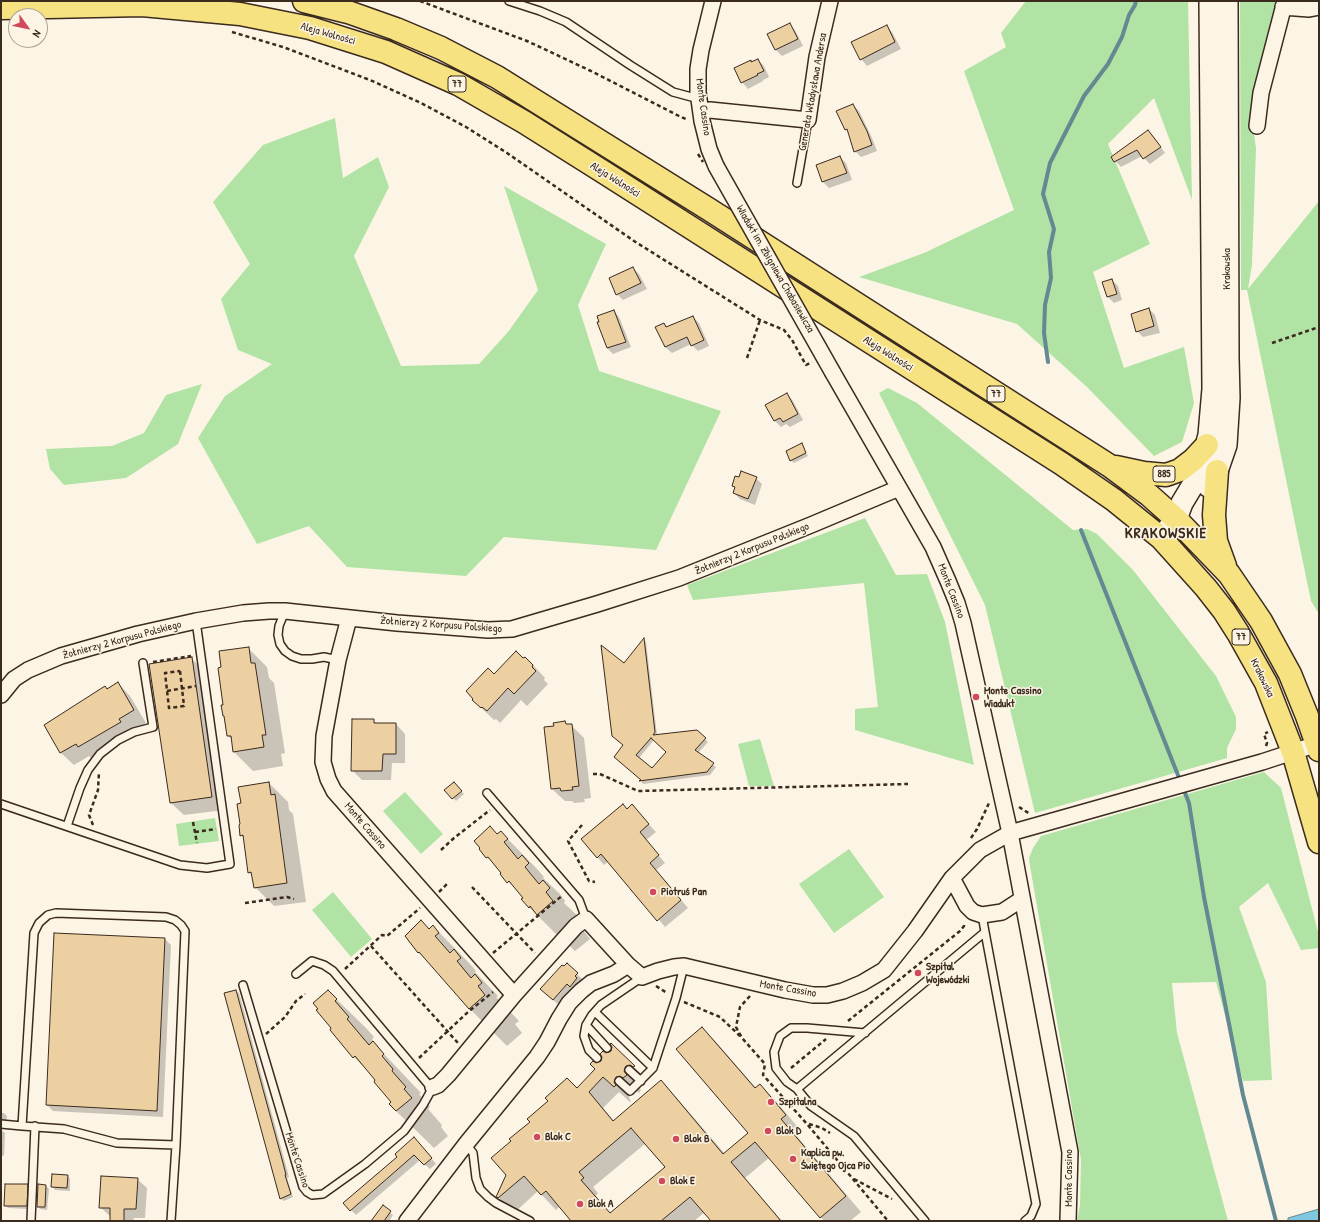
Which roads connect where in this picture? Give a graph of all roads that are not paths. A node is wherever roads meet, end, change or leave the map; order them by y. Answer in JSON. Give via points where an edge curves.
{"nodes":[{"id":1,"x":304,"y":1,"type":"edge"},
{"id":2,"x":509,"y":1,"type":"edge"},
{"id":3,"x":713,"y":1,"type":"edge"},
{"id":4,"x":830,"y":1,"type":"edge"},
{"id":5,"x":1210,"y":1,"type":"edge"},
{"id":6,"x":1227,"y":1,"type":"edge"},
{"id":7,"x":1284,"y":4,"type":"edge"},
{"id":8,"x":1319,"y":7,"type":"edge"},
{"id":9,"x":1,"y":8,"type":"edge"},
{"id":10,"x":701,"y":111,"type":"junction"},
{"id":11,"x":808,"y":120,"type":"junction"},
{"id":12,"x":1257,"y":126,"type":"dead end"},
{"id":13,"x":716,"y":166,"type":"joint"},
{"id":14,"x":797,"y":183,"type":"dead end"},
{"id":15,"x":833,"y":373,"type":"joint"},
{"id":16,"x":1207,"y":445,"type":"junction"},
{"id":17,"x":1110,"y":466,"type":"junction"},
{"id":18,"x":1217,"y":471,"type":"junction"},
{"id":19,"x":899,"y":488,"type":"junction"},
{"id":20,"x":1176,"y":518,"type":"junction"},
{"id":21,"x":1161,"y":538,"type":"junction"},
{"id":22,"x":1228,"y":574,"type":"junction"},
{"id":23,"x":285,"y":611,"type":"junction"},
{"id":24,"x":349,"y":618,"type":"junction"},
{"id":25,"x":196,"y":621,"type":"junction"},
{"id":26,"x":338,"y":660,"type":"junction"},
{"id":27,"x":143,"y":663,"type":"road end"},
{"id":28,"x":1,"y":695,"type":"edge"},
{"id":29,"x":1318,"y":747,"type":"edge"},
{"id":30,"x":1293,"y":752,"type":"junction"},
{"id":31,"x":487,"y":792,"type":"dead end"},
{"id":32,"x":1,"y":804,"type":"edge"},
{"id":33,"x":67,"y":826,"type":"junction"},
{"id":34,"x":1010,"y":833,"type":"junction"},
{"id":35,"x":1319,"y":842,"type":"edge"},
{"id":36,"x":952,"y":878,"type":"junction"},
{"id":37,"x":1022,"y":899,"type":"junction"},
{"id":38,"x":982,"y":915,"type":"junction"},
{"id":39,"x":586,"y":919,"type":"junction"},
{"id":40,"x":985,"y":932,"type":"junction"},
{"id":41,"x":628,"y":966,"type":"junction"},
{"id":42,"x":684,"y":966,"type":"junction"},
{"id":43,"x":296,"y":974,"type":"dead end"},
{"id":44,"x":642,"y":977,"type":"junction"},
{"id":45,"x":244,"y":985,"type":"dead end"},
{"id":46,"x":514,"y":995,"type":"junction"},
{"id":47,"x":595,"y":1012,"type":"junction"},
{"id":48,"x":586,"y":1025,"type":"junction"},
{"id":49,"x":865,"y":1033,"type":"junction"},
{"id":50,"x":608,"y":1048,"type":"dead end"},
{"id":51,"x":597,"y":1058,"type":"dead end"},
{"id":52,"x":653,"y":1068,"type":"junction"},
{"id":53,"x":629,"y":1070,"type":"dead end"},
{"id":54,"x":619,"y":1081,"type":"dead end"},
{"id":55,"x":641,"y":1081,"type":"junction"},
{"id":56,"x":433,"y":1087,"type":"junction"},
{"id":57,"x":797,"y":1089,"type":"junction"},
{"id":58,"x":1,"y":1124,"type":"edge"},
{"id":59,"x":22,"y":1126,"type":"junction"},
{"id":60,"x":35,"y":1126,"type":"junction"},
{"id":61,"x":466,"y":1144,"type":"junction"},
{"id":62,"x":176,"y":1145,"type":"junction"},
{"id":63,"x":31,"y":1221,"type":"edge"},
{"id":64,"x":171,"y":1221,"type":"edge"},
{"id":65,"x":407,"y":1221,"type":"edge"},
{"id":66,"x":530,"y":1221,"type":"edge"},
{"id":67,"x":925,"y":1221,"type":"edge"},
{"id":68,"x":1025,"y":1221,"type":"edge"},
{"id":69,"x":1068,"y":1221,"type":"edge"}],
"edges":[{"from":1,"to":17,"type":"highway","number":"77","via":[[348,12],[396,29],[441,48],[497,77]]},
{"from":2,"to":10,"type":"lane","via":[[566,22]]},
{"from":3,"to":10,"type":"street","name":"Monte Cassino","via":[[698,69]]},
{"from":4,"to":11,"type":"street","name":"Generała Władysława Andersa","via":[[817,57]]},
{"from":5,"to":16,"type":"main road","name":"Krakowska","via":[[1213,389]]},
{"from":6,"to":18,"type":"main road","name":"Krakowska","via":[[1229,398],[1226,445]]},
{"from":7,"to":8,"type":"street","via":[[1309,9]]},
{"from":7,"to":12,"type":"street","via":[[1261,93]]},
{"from":9,"to":21,"type":"highway","name":"Aleja Wolności","number":"77","via":[[142,6],[240,14],[310,28],[344,38],[386,52],[458,84],[524,122],[1062,464],[1114,500]]},
{"from":10,"to":11,"type":"street"},
{"from":10,"to":13,"type":"street","name":"Monte Cassino","via":[[709,149]]},
{"from":11,"to":14,"type":"lane","name":"Generała Władysława Andersa"},
{"from":13,"to":15,"type":"street","name":"Wiadukt im. Zbigniewa Chabasiewicza","bridge":true},
{"from":15,"to":19,"type":"street","name":"Monte Cassino"},
{"from":16,"to":17,"type":"highway","number":"885","via":[[1180,470],[1166,475]]},
{"from":16,"to":20,"type":"main road","name":"Krakowska","via":[[1194,483]]},
{"from":17,"to":20,"type":"highway","number":"77"},
{"from":18,"to":20,"type":"main road","name":"Krakowska","via":[[1200,501]]},
{"from":18,"to":22,"type":"highway","via":[[1214,515],[1216,541]]},
{"from":19,"to":24,"type":"street","name":"Żołnierzy 2 Korpusu Polskiego","via":[[679,578],[512,629],[488,630]]},
{"from":19,"to":34,"type":"street","name":"Monte Cassino","via":[[933,547],[957,603],[969,646]]},
{"from":20,"to":21,"type":"main road","name":"Krakowska"},
{"from":20,"to":22,"type":"highway","number":"77"},
{"from":21,"to":30,"type":"highway","name":"Krakowska","number":"77","via":[[1206,588],[1238,633],[1266,683]]},
{"from":22,"to":29,"type":"highway","number":"77","via":[[1261,621],[1290,674]]},
{"from":23,"to":24,"type":"street","name":"Żołnierzy 2 Korpusu Polskiego"},
{"from":23,"to":25,"type":"street","name":"Żołnierzy 2 Korpusu Polskiego","via":[[243,612]]},
{"from":23,"to":26,"type":"lane","via":[[278,635],[285,650],[301,659],[324,657]]},
{"from":24,"to":26,"type":"street","name":"Monte Cassino"},
{"from":25,"to":28,"type":"street","name":"Żołnierzy 2 Korpusu Polskiego","via":[[61,656],[14,679]]},
{"from":25,"to":33,"type":"lane","via":[[230,864],[206,868],[180,865]]},
{"from":26,"to":46,"type":"street","name":"Monte Cassino","via":[[324,736],[323,762],[334,791],[435,896]]},
{"from":27,"to":33,"type":"lane","via":[[152,727],[118,740],[100,754],[88,770]]},
{"from":29,"to":30,"type":"street"},
{"from":30,"to":34,"type":"street"},
{"from":30,"to":35,"type":"highway","name":"Krakowska","number":"77"},
{"from":31,"to":39,"type":"lane","via":[[579,900]]},
{"from":32,"to":33,"type":"lane"},
{"from":34,"to":36,"type":"street","name":"Monte Cassino","via":[[980,850]]},
{"from":34,"to":37,"type":"street","name":"Monte Cassino"},
{"from":36,"to":38,"type":"street","via":[[967,906],[973,912]]},
{"from":36,"to":42,"type":"street","name":"Monte Cassino","via":[[884,970],[862,984],[843,991],[813,995]]},
{"from":37,"to":38,"type":"street","via":[[1002,912]]},
{"from":37,"to":69,"type":"street","name":"Monte Cassino","via":[[1070,1152]]},
{"from":38,"to":40,"type":"lane"},
{"from":39,"to":41,"type":"street"},
{"from":39,"to":46,"type":"street","name":"Monte Cassino","via":[[576,926]]},
{"from":40,"to":49,"type":"lane"},
{"from":40,"to":68,"type":"lane","via":[[1036,1204],[1031,1216]]},
{"from":41,"to":44,"type":"street"},
{"from":41,"to":61,"type":"street","via":[[591,983],[569,1003],[537,1057]]},
{"from":42,"to":44,"type":"street","name":"Monte Cassino","via":[[658,970]]},
{"from":42,"to":52,"type":"lane"},
{"from":43,"to":56,"type":"lane","via":[[312,961],[332,971],[411,1065]]},
{"from":44,"to":47,"type":"lane","via":[[601,1005]]},
{"from":45,"to":56,"type":"lane","name":"Monte Cassino","via":[[303,1186],[312,1195],[329,1191],[366,1164],[404,1131],[423,1106]]},
{"from":46,"to":56,"type":"street","name":"Monte Cassino","via":[[438,1085]]},
{"from":47,"to":48,"type":"lane"},
{"from":47,"to":52,"type":"lane"},
{"from":48,"to":50,"type":"lane"},
{"from":48,"to":51,"type":"lane","via":[[584,1036],[589,1050]]},
{"from":49,"to":57,"type":"lane"},
{"from":49,"to":57,"type":"lane","via":[[791,1028],[780,1036],[774,1052],[776,1068],[787,1082]]},
{"from":52,"to":55,"type":"lane"},
{"from":53,"to":55,"type":"lane"},
{"from":54,"to":55,"type":"lane","via":[[630,1091]]},
{"from":57,"to":67,"type":"lane","via":[[811,1106],[854,1136]]},
{"from":58,"to":59,"type":"lane"},
{"from":59,"to":60,"type":"lane"},
{"from":59,"to":62,"type":"lane","via":[[34,933],[39,923],[56,912],[166,917],[175,920],[184,931]]},
{"from":60,"to":62,"type":"lane","via":[[64,1129],[118,1143]]},
{"from":60,"to":63,"type":"lane"},
{"from":61,"to":65,"type":"street"},
{"from":61,"to":66,"type":"lane","via":[[473,1154],[480,1189],[496,1203]]},
{"from":62,"to":64,"type":"lane"}]}
